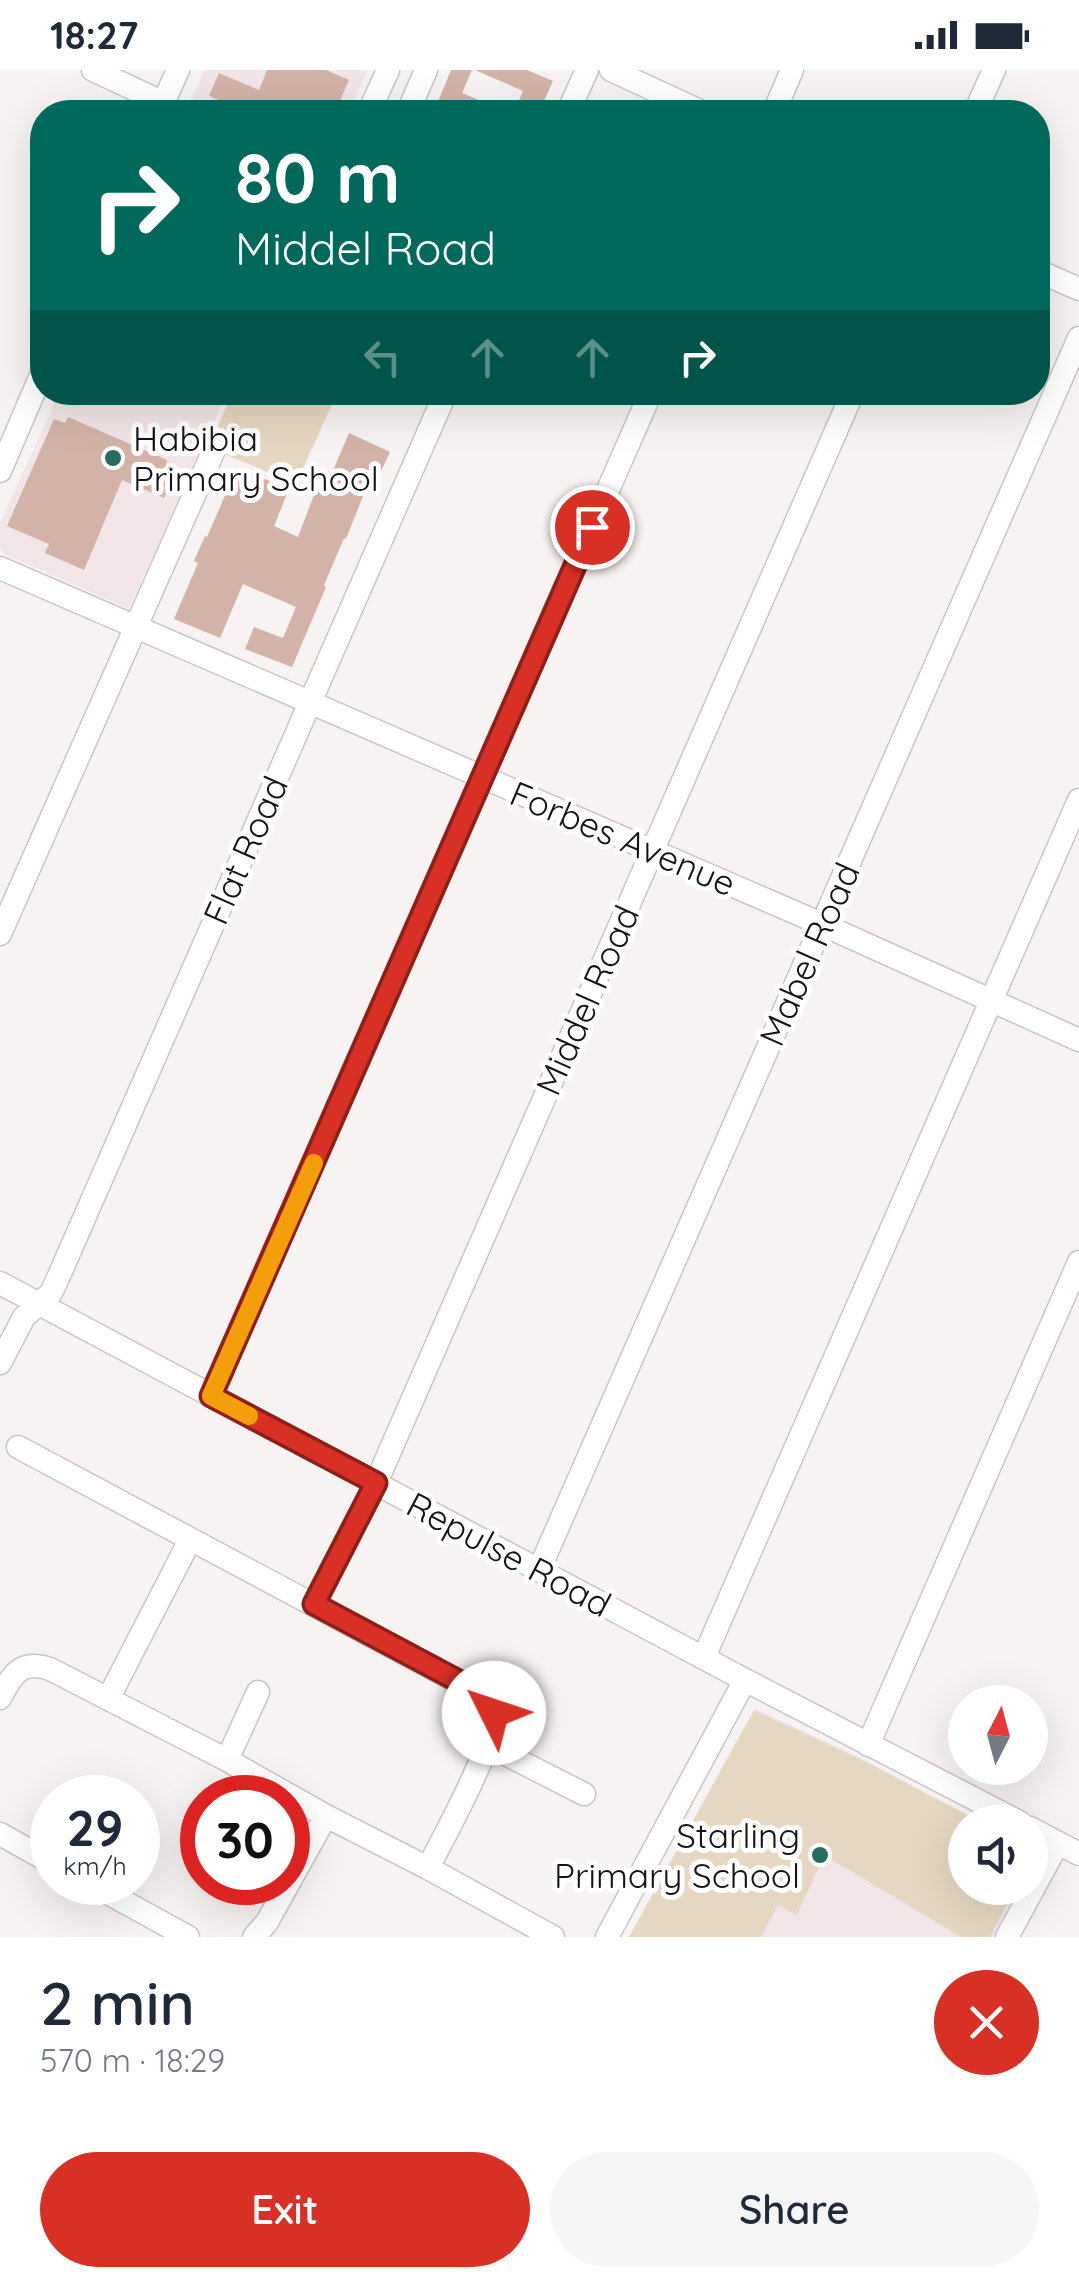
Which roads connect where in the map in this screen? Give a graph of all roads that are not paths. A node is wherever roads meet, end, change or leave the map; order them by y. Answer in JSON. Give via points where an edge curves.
{"nodes":[{"id":1,"x":92,"y":70,"type":"edge"},
{"id":2,"x":178,"y":70,"type":"edge"},
{"id":3,"x":388,"y":70,"type":"edge"},
{"id":4,"x":426,"y":70,"type":"edge"},
{"id":5,"x":587,"y":70,"type":"edge"},
{"id":6,"x":611,"y":70,"type":"edge"},
{"id":7,"x":792,"y":70,"type":"edge"},
{"id":8,"x":994,"y":70,"type":"edge"},
{"id":9,"x":147,"y":100,"type":"edge"},
{"id":10,"x":165,"y":100,"type":"edge"},
{"id":11,"x":374,"y":100,"type":"edge"},
{"id":12,"x":413,"y":100,"type":"edge"},
{"id":13,"x":573,"y":100,"type":"edge"},
{"id":14,"x":676,"y":100,"type":"edge"},
{"id":15,"x":779,"y":100,"type":"edge"},
{"id":16,"x":980,"y":100,"type":"edge"},
{"id":17,"x":1050,"y":276,"type":"edge"},
{"id":18,"x":1079,"y":289,"type":"edge"},
{"id":19,"x":1079,"y":338,"type":"edge"},
{"id":20,"x":30,"y":400,"type":"edge"},
{"id":21,"x":1050,"y":404,"type":"edge"},
{"id":22,"x":440,"y":405,"type":"edge"},
{"id":23,"x":645,"y":405,"type":"edge"},
{"id":24,"x":847,"y":405,"type":"edge"},
{"id":25,"x":1050,"y":405,"type":"edge"},
{"id":26,"x":214,"y":450,"type":"dead end"},
{"id":27,"x":0,"y":471,"type":"edge"},
{"id":28,"x":0,"y":568,"type":"edge"},
{"id":29,"x":136,"y":627,"type":"junction"},
{"id":30,"x":310,"y":702,"type":"junction"},
{"id":31,"x":483,"y":777,"type":"junction"},
{"id":32,"x":1079,"y":800,"type":"edge"},
{"id":33,"x":652,"y":851,"type":"junction"},
{"id":34,"x":822,"y":924,"type":"junction"},
{"id":35,"x":0,"y":934,"type":"edge"},
{"id":36,"x":992,"y":1001,"type":"junction"},
{"id":37,"x":1079,"y":1040,"type":"edge"},
{"id":38,"x":1079,"y":1262,"type":"edge"},
{"id":39,"x":0,"y":1284,"type":"edge"},
{"id":40,"x":38,"y":1304,"type":"junction"},
{"id":41,"x":0,"y":1363,"type":"edge"},
{"id":42,"x":211,"y":1396,"type":"junction"},
{"id":43,"x":18,"y":1447,"type":"dead end"},
{"id":44,"x":376,"y":1483,"type":"junction"},
{"id":45,"x":190,"y":1540,"type":"junction"},
{"id":46,"x":539,"y":1570,"type":"junction"},
{"id":47,"x":314,"y":1604,"type":"junction"},
{"id":48,"x":704,"y":1658,"type":"junction"},
{"id":49,"x":744,"y":1680,"type":"junction"},
{"id":50,"x":258,"y":1692,"type":"dead end"},
{"id":51,"x":0,"y":1698,"type":"edge"},
{"id":52,"x":108,"y":1699,"type":"junction"},
{"id":53,"x":486,"y":1744,"type":"junction"},
{"id":54,"x":868,"y":1745,"type":"junction"},
{"id":55,"x":226,"y":1760,"type":"junction"},
{"id":56,"x":584,"y":1794,"type":"dead end"},
{"id":57,"x":986,"y":1805,"type":"edge"},
{"id":58,"x":326,"y":1816,"type":"junction"},
{"id":59,"x":0,"y":1834,"type":"edge"},
{"id":60,"x":1069,"y":1849,"type":"edge"},
{"id":61,"x":30,"y":1851,"type":"edge"},
{"id":62,"x":428,"y":1868,"type":"junction"},
{"id":63,"x":130,"y":1905,"type":"edge"},
{"id":64,"x":188,"y":1937,"type":"edge"},
{"id":65,"x":254,"y":1937,"type":"edge"},
{"id":66,"x":553,"y":1937,"type":"edge"},
{"id":67,"x":607,"y":1937,"type":"edge"},
{"id":68,"x":1008,"y":1937,"type":"edge"}],
"edges":[{"from":1,"to":9,"type":"street"},
{"from":2,"to":10,"type":"street"},
{"from":3,"to":11,"type":"street"},
{"from":4,"to":12,"type":"street"},
{"from":5,"to":13,"type":"street"},
{"from":6,"to":14,"type":"street"},
{"from":7,"to":15,"type":"street"},
{"from":8,"to":16,"type":"street"},
{"from":17,"to":18,"type":"street"},
{"from":19,"to":21,"type":"street","name":"Mabel Road"},
{"from":20,"to":27,"type":"street"},
{"from":22,"to":30,"type":"street","name":"Flat Road"},
{"from":23,"to":31,"type":"street"},
{"from":24,"to":33,"type":"street","name":"Middel Road"},
{"from":25,"to":34,"type":"street","name":"Mabel Road"},
{"from":26,"to":29,"type":"street"},
{"from":28,"to":29,"type":"street","name":"Forbes Avenue"},
{"from":29,"to":30,"type":"street","name":"Forbes Avenue"},
{"from":29,"to":35,"type":"street"},
{"from":30,"to":31,"type":"street","name":"Forbes Avenue"},
{"from":30,"to":40,"type":"street","name":"Flat Road","via":[[58,1278]]},
{"from":31,"to":33,"type":"street","name":"Forbes Avenue"},
{"from":31,"to":42,"type":"street"},
{"from":32,"to":36,"type":"street"},
{"from":33,"to":34,"type":"street","name":"Forbes Avenue"},
{"from":33,"to":44,"type":"street","name":"Middel Road"},
{"from":34,"to":36,"type":"street","name":"Forbes Avenue"},
{"from":34,"to":46,"type":"street","name":"Mabel Road"},
{"from":36,"to":37,"type":"street","name":"Forbes Avenue"},
{"from":36,"to":48,"type":"street"},
{"from":38,"to":54,"type":"street"},
{"from":39,"to":40,"type":"street","name":"Repulse Road"},
{"from":40,"to":41,"type":"street","name":"Flat Road","via":[[24,1316]]},
{"from":40,"to":42,"type":"street","name":"Repulse Road"},
{"from":42,"to":44,"type":"street","name":"Repulse Road"},
{"from":43,"to":45,"type":"street"},
{"from":44,"to":46,"type":"street","name":"Repulse Road"},
{"from":44,"to":47,"type":"street","name":"Middel Road"},
{"from":45,"to":47,"type":"street"},
{"from":45,"to":52,"type":"street"},
{"from":46,"to":48,"type":"street","name":"Repulse Road"},
{"from":47,"to":53,"type":"street","via":[[486,1697],[494,1713]]},
{"from":48,"to":49,"type":"street","name":"Repulse Road"},
{"from":49,"to":54,"type":"street","name":"Repulse Road"},
{"from":49,"to":67,"type":"street"},
{"from":50,"to":55,"type":"street"},
{"from":51,"to":52,"type":"street","via":[[16,1672],[39,1666]]},
{"from":52,"to":55,"type":"street"},
{"from":53,"to":56,"type":"street"},
{"from":53,"to":62,"type":"street"},
{"from":54,"to":57,"type":"street","name":"Repulse Road"},
{"from":55,"to":58,"type":"street"},
{"from":58,"to":62,"type":"street"},
{"from":58,"to":65,"type":"street"},
{"from":59,"to":61,"type":"street"},
{"from":60,"to":68,"type":"street"},
{"from":62,"to":66,"type":"street"},
{"from":63,"to":64,"type":"street"}]}
